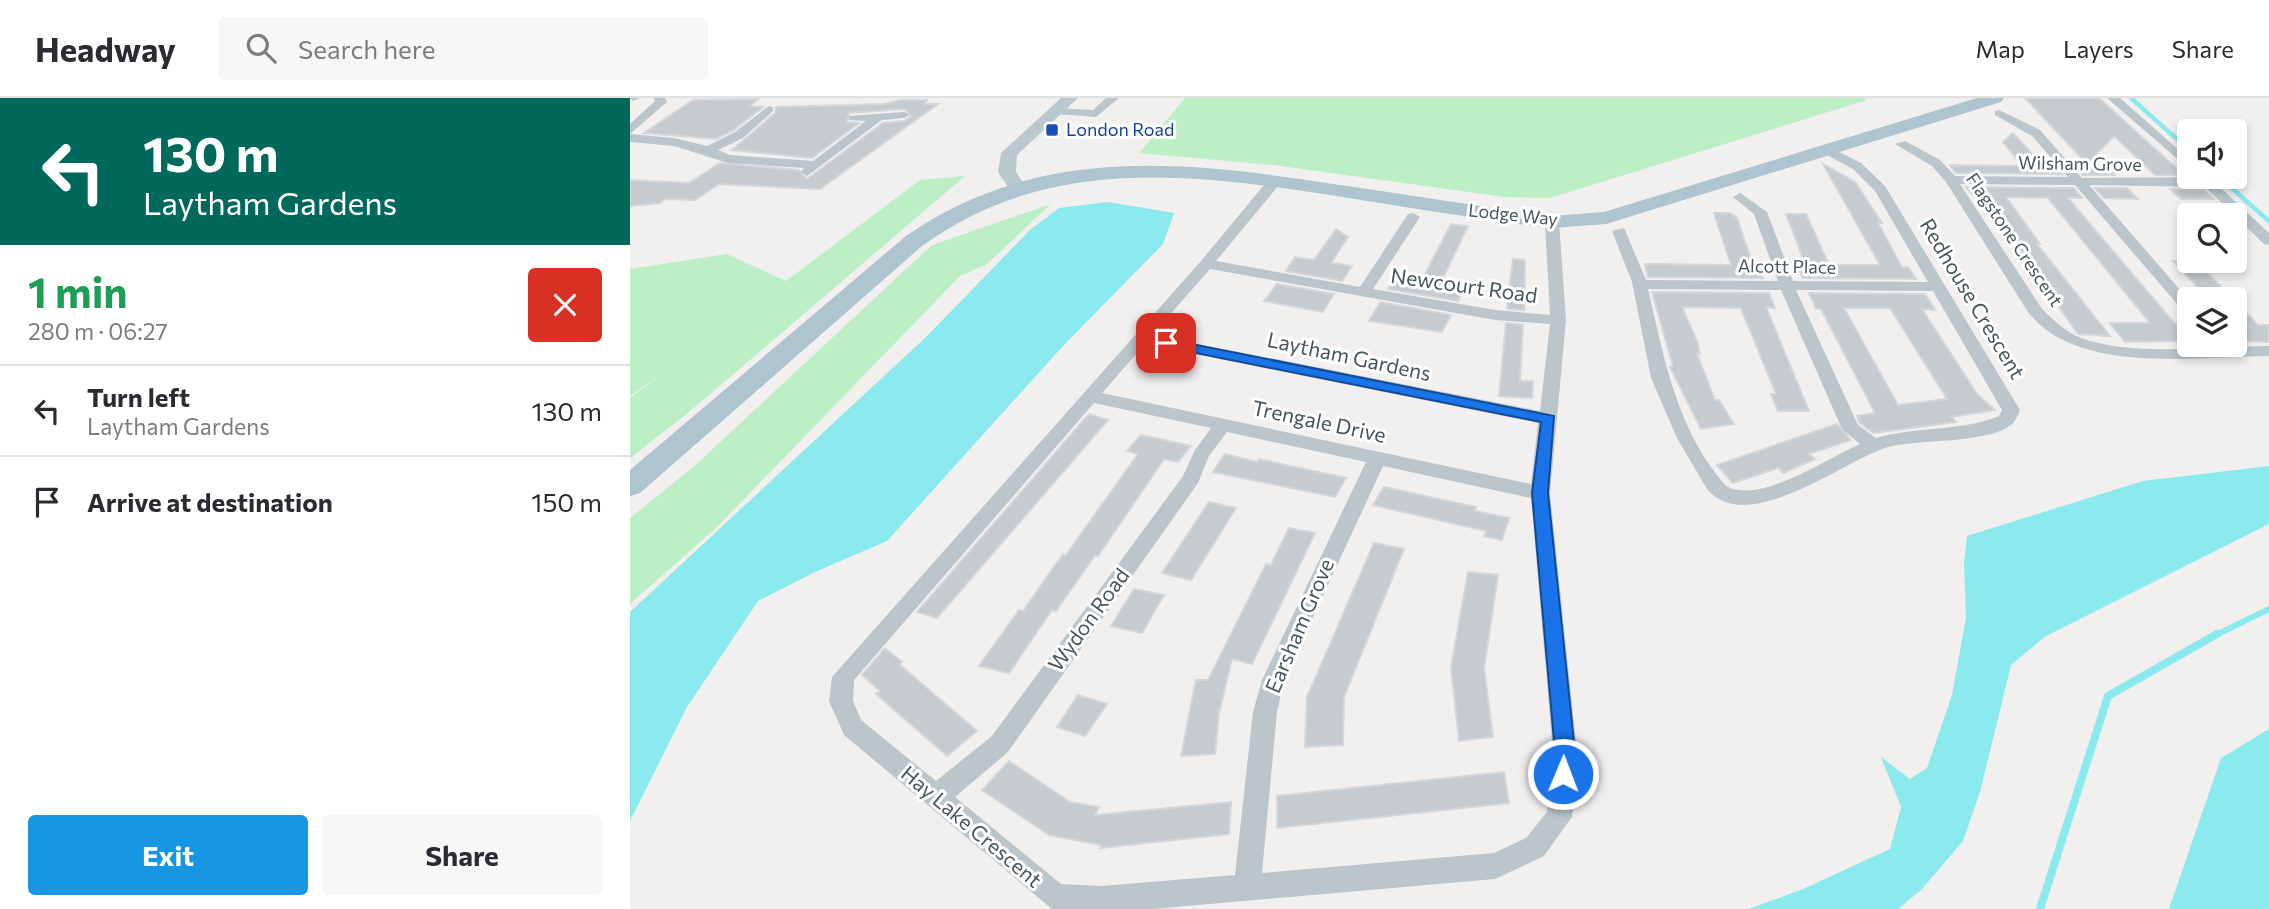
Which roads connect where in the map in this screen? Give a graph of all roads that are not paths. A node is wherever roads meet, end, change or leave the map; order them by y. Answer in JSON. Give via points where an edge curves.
{"nodes":[{"id":1,"x":659,"y":98,"type":"edge"},
{"id":2,"x":1070,"y":98,"type":"edge"},
{"id":3,"x":1113,"y":98,"type":"edge"},
{"id":4,"x":2113,"y":98,"type":"edge"},
{"id":5,"x":1997,"y":106,"type":"edge"},
{"id":6,"x":1055,"y":111,"type":"junction"},
{"id":7,"x":904,"y":115,"type":"dead end"},
{"id":8,"x":880,"y":116,"type":"junction"},
{"id":9,"x":784,"y":118,"type":"dead end"},
{"id":10,"x":853,"y":118,"type":"dead end"},
{"id":11,"x":630,"y":130,"type":"edge"},
{"id":12,"x":630,"y":138,"type":"edge"},
{"id":13,"x":1901,"y":144,"type":"dead end"},
{"id":14,"x":708,"y":150,"type":"junction"},
{"id":15,"x":1827,"y":150,"type":"junction"},
{"id":16,"x":2177,"y":154,"type":"edge"},
{"id":17,"x":816,"y":165,"type":"junction"},
{"id":18,"x":803,"y":174,"type":"dead end"},
{"id":19,"x":1951,"y":180,"type":"junction"},
{"id":20,"x":2177,"y":180,"type":"edge"},
{"id":21,"x":2079,"y":181,"type":"junction"},
{"id":22,"x":1274,"y":182,"type":"junction"},
{"id":23,"x":1018,"y":189,"type":"junction"},
{"id":24,"x":2214,"y":189,"type":"edge"},
{"id":25,"x":1740,"y":198,"type":"dead end"},
{"id":26,"x":1413,"y":217,"type":"dead end"},
{"id":27,"x":1552,"y":222,"type":"junction"},
{"id":28,"x":1619,"y":231,"type":"dead end"},
{"id":29,"x":2269,"y":241,"type":"edge"},
{"id":30,"x":1206,"y":264,"type":"junction"},
{"id":31,"x":1638,"y":284,"type":"junction"},
{"id":32,"x":1787,"y":286,"type":"junction"},
{"id":33,"x":1936,"y":287,"type":"junction"},
{"id":34,"x":1364,"y":292,"type":"junction"},
{"id":35,"x":2177,"y":295,"type":"edge"},
{"id":36,"x":1558,"y":320,"type":"junction"},
{"id":37,"x":1140,"y":338,"type":"junction"},
{"id":38,"x":2177,"y":348,"type":"edge"},
{"id":39,"x":2247,"y":350,"type":"edge"},
{"id":40,"x":2269,"y":351,"type":"edge"},
{"id":41,"x":1089,"y":396,"type":"junction"},
{"id":42,"x":1549,"y":419,"type":"junction"},
{"id":43,"x":1223,"y":425,"type":"junction"},
{"id":44,"x":1873,"y":445,"type":"junction"},
{"id":45,"x":1377,"y":458,"type":"junction"},
{"id":46,"x":630,"y":486,"type":"edge"},
{"id":47,"x":1540,"y":493,"type":"junction"},
{"id":48,"x":935,"y":797,"type":"junction"},
{"id":49,"x":1247,"y":887,"type":"junction"}],
"edges":[{"from":1,"to":11,"type":"street","via":[[661,102]]},
{"from":2,"to":6,"type":"main road"},
{"from":3,"to":6,"type":"street","via":[[1092,118]]},
{"from":4,"to":16,"type":"street"},
{"from":5,"to":15,"type":"main road","name":"Lodge Way"},
{"from":5,"to":21,"type":"street","via":[[2036,133]]},
{"from":6,"to":23,"type":"main road","via":[[1009,153],[1005,165]]},
{"from":7,"to":8,"type":"street"},
{"from":8,"to":10,"type":"street"},
{"from":8,"to":17,"type":"street"},
{"from":9,"to":14,"type":"street","via":[[764,114],[739,135]]},
{"from":12,"to":14,"type":"street"},
{"from":13,"to":19,"type":"street","name":"Flagstone Crescent","via":[[1936,163]]},
{"from":14,"to":17,"type":"street","via":[[728,159]]},
{"from":15,"to":27,"type":"main road","name":"Lodge Way","via":[[1606,218]]},
{"from":15,"to":33,"type":"street","name":"Redhouse Crescent","via":[[1857,166],[1880,189]]},
{"from":17,"to":18,"type":"street"},
{"from":19,"to":21,"type":"street","name":"Wilsham Grove"},
{"from":19,"to":38,"type":"street","name":"Flagstone Crescent","via":[[2036,312],[2053,328],[2075,341],[2104,349]]},
{"from":20,"to":21,"type":"street","name":"Wilsham Grove"},
{"from":21,"to":35,"type":"street"},
{"from":22,"to":23,"type":"main road","name":"Lodge Way","via":[[1212,172],[1144,170],[1089,174]]},
{"from":22,"to":27,"type":"main road","name":"Lodge Way"},
{"from":22,"to":30,"type":"street","name":"Hay Lake Crescent"},
{"from":23,"to":46,"type":"main road","via":[[945,219],[914,241]]},
{"from":24,"to":29,"type":"street"},
{"from":25,"to":32,"type":"street","via":[[1760,212]]},
{"from":26,"to":34,"type":"street","name":"Newcourt Road"},
{"from":27,"to":36,"type":"street","name":"Hay Lake Crescent"},
{"from":28,"to":31,"type":"street","name":"Redhouse Crescent","via":[[1631,251]]},
{"from":30,"to":34,"type":"street","name":"Newcourt Road"},
{"from":30,"to":37,"type":"street","name":"Hay Lake Crescent"},
{"from":31,"to":32,"type":"street","name":"Alcott Place"},
{"from":31,"to":44,"type":"street","name":"Redhouse Crescent","via":[[1660,381],[1719,491],[1741,498],[1768,495]]},
{"from":32,"to":33,"type":"street","name":"Alcott Place"},
{"from":32,"to":44,"type":"street","via":[[1851,429]]},
{"from":33,"to":44,"type":"street","name":"Redhouse Crescent","via":[[2011,410],[2006,421],[1988,429]]},
{"from":34,"to":36,"type":"street","name":"Newcourt Road","via":[[1496,315]]},
{"from":36,"to":42,"type":"street","name":"Hay Lake Crescent"},
{"from":37,"to":41,"type":"street","name":"Hay Lake Crescent"},
{"from":37,"to":42,"type":"street","name":"Laytham Gardens"},
{"from":39,"to":40,"type":"street","name":"Flagstone Crescent"},
{"from":41,"to":43,"type":"street","name":"Trengale Drive"},
{"from":41,"to":48,"type":"street","name":"Hay Lake Crescent","via":[[843,677],[841,701],[852,727]]},
{"from":42,"to":47,"type":"street","name":"Hay Lake Crescent"},
{"from":43,"to":45,"type":"street","name":"Trengale Drive"},
{"from":43,"to":48,"type":"street","name":"Wydon Road","via":[[1201,454],[1191,478],[1000,744]]},
{"from":45,"to":47,"type":"street","name":"Trengale Drive"},
{"from":45,"to":49,"type":"street","name":"Earsham Grove","via":[[1273,680],[1265,712]]},
{"from":47,"to":49,"type":"street","name":"Hay Lake Crescent","via":[[1565,752],[1559,817],[1535,847],[1495,866]]},
{"from":48,"to":49,"type":"street","name":"Hay Lake Crescent","via":[[1056,897],[1102,900]]}]}
